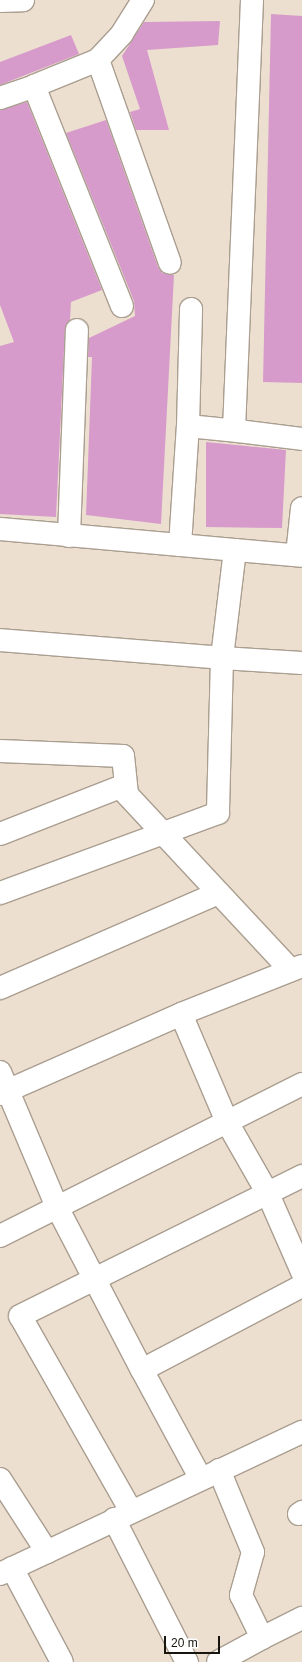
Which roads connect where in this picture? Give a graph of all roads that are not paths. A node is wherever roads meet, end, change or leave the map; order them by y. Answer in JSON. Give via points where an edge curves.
{"nodes":[{"id":1,"x":22,"y":0,"type":"edge"},
{"id":2,"x":143,"y":0,"type":"edge"},
{"id":3,"x":252,"y":0,"type":"edge"},
{"id":4,"x":0,"y":1,"type":"edge"},
{"id":5,"x":98,"y":60,"type":"junction"},
{"id":6,"x":34,"y":86,"type":"junction"},
{"id":7,"x":0,"y":98,"type":"edge"},
{"id":8,"x":170,"y":263,"type":"dead end"},
{"id":9,"x":122,"y":306,"type":"dead end"},
{"id":10,"x":191,"y":309,"type":"dead end"},
{"id":11,"x":77,"y":330,"type":"dead end"},
{"id":12,"x":188,"y":426,"type":"junction"},
{"id":13,"x":238,"y":431,"type":"junction"},
{"id":14,"x":302,"y":439,"type":"edge"},
{"id":15,"x":302,"y":508,"type":"edge"},
{"id":16,"x":0,"y":529,"type":"edge"},
{"id":17,"x":69,"y":536,"type":"junction"},
{"id":18,"x":180,"y":546,"type":"junction"},
{"id":19,"x":235,"y":550,"type":"junction"},
{"id":20,"x":299,"y":555,"type":"edge"},
{"id":21,"x":0,"y":640,"type":"edge"},
{"id":22,"x":222,"y":658,"type":"junction"},
{"id":23,"x":302,"y":663,"type":"edge"},
{"id":24,"x":0,"y":751,"type":"edge"},
{"id":25,"x":127,"y":794,"type":"junction"},
{"id":26,"x":162,"y":832,"type":"junction"},
{"id":27,"x":0,"y":834,"type":"edge"},
{"id":28,"x":218,"y":893,"type":"junction"},
{"id":29,"x":0,"y":894,"type":"edge"},
{"id":30,"x":295,"y":967,"type":"edge"},
{"id":31,"x":0,"y":988,"type":"edge"},
{"id":32,"x":181,"y":1014,"type":"junction"},
{"id":33,"x":302,"y":1084,"type":"edge"},
{"id":34,"x":3,"y":1085,"type":"edge"},
{"id":35,"x":227,"y":1122,"type":"junction"},
{"id":36,"x":302,"y":1176,"type":"edge"},
{"id":37,"x":268,"y":1194,"type":"junction"},
{"id":38,"x":57,"y":1207,"type":"junction"},
{"id":39,"x":0,"y":1236,"type":"edge"},
{"id":40,"x":302,"y":1272,"type":"edge"},
{"id":41,"x":93,"y":1279,"type":"junction"},
{"id":42,"x":302,"y":1286,"type":"edge"},
{"id":43,"x":142,"y":1370,"type":"junction"},
{"id":44,"x":302,"y":1432,"type":"edge"},
{"id":45,"x":210,"y":1475,"type":"junction"},
{"id":46,"x":0,"y":1479,"type":"edge"},
{"id":47,"x":123,"y":1515,"type":"junction"},
{"id":48,"x":47,"y":1552,"type":"junction"},
{"id":49,"x":6,"y":1571,"type":"edge"},
{"id":50,"x":302,"y":1618,"type":"edge"},
{"id":51,"x":262,"y":1638,"type":"junction"},
{"id":52,"x":62,"y":1662,"type":"edge"},
{"id":53,"x":187,"y":1662,"type":"edge"},
{"id":54,"x":218,"y":1662,"type":"edge"}],
"edges":[{"from":1,"to":4,"type":"street"},
{"from":2,"to":5,"type":"street","via":[[122,34]]},
{"from":3,"to":13,"type":"street","via":[[234,422]]},
{"from":5,"to":6,"type":"street"},
{"from":5,"to":8,"type":"street"},
{"from":6,"to":7,"type":"street"},
{"from":6,"to":9,"type":"street"},
{"from":10,"to":12,"type":"street"},
{"from":11,"to":17,"type":"street"},
{"from":12,"to":13,"type":"street"},
{"from":12,"to":18,"type":"street"},
{"from":13,"to":14,"type":"street"},
{"from":15,"to":20,"type":"street"},
{"from":16,"to":17,"type":"street"},
{"from":17,"to":18,"type":"street"},
{"from":18,"to":19,"type":"street"},
{"from":19,"to":20,"type":"street"},
{"from":19,"to":22,"type":"street"},
{"from":21,"to":22,"type":"street"},
{"from":22,"to":23,"type":"street"},
{"from":22,"to":26,"type":"street","via":[[218,813]]},
{"from":24,"to":25,"type":"street","via":[[123,756]]},
{"from":25,"to":26,"type":"street"},
{"from":25,"to":27,"type":"street","via":[[120,787]]},
{"from":26,"to":28,"type":"street"},
{"from":26,"to":29,"type":"street"},
{"from":28,"to":30,"type":"street"},
{"from":28,"to":31,"type":"street"},
{"from":30,"to":32,"type":"street"},
{"from":32,"to":34,"type":"street"},
{"from":32,"to":35,"type":"street"},
{"from":33,"to":35,"type":"street"},
{"from":34,"to":38,"type":"street"},
{"from":35,"to":37,"type":"street"},
{"from":35,"to":38,"type":"street"},
{"from":36,"to":37,"type":"street"},
{"from":37,"to":40,"type":"street"},
{"from":37,"to":41,"type":"street"},
{"from":38,"to":39,"type":"street"},
{"from":38,"to":41,"type":"street"},
{"from":41,"to":43,"type":"street"},
{"from":41,"to":47,"type":"street","via":[[20,1316]]},
{"from":42,"to":43,"type":"street"},
{"from":43,"to":45,"type":"street"},
{"from":44,"to":45,"type":"street"},
{"from":45,"to":47,"type":"street"},
{"from":45,"to":51,"type":"street","via":[[253,1552],[241,1594]]},
{"from":46,"to":48,"type":"street"},
{"from":47,"to":48,"type":"street"},
{"from":47,"to":53,"type":"street"},
{"from":48,"to":49,"type":"street"},
{"from":49,"to":52,"type":"street"},
{"from":50,"to":51,"type":"street"},
{"from":51,"to":54,"type":"street"}]}
